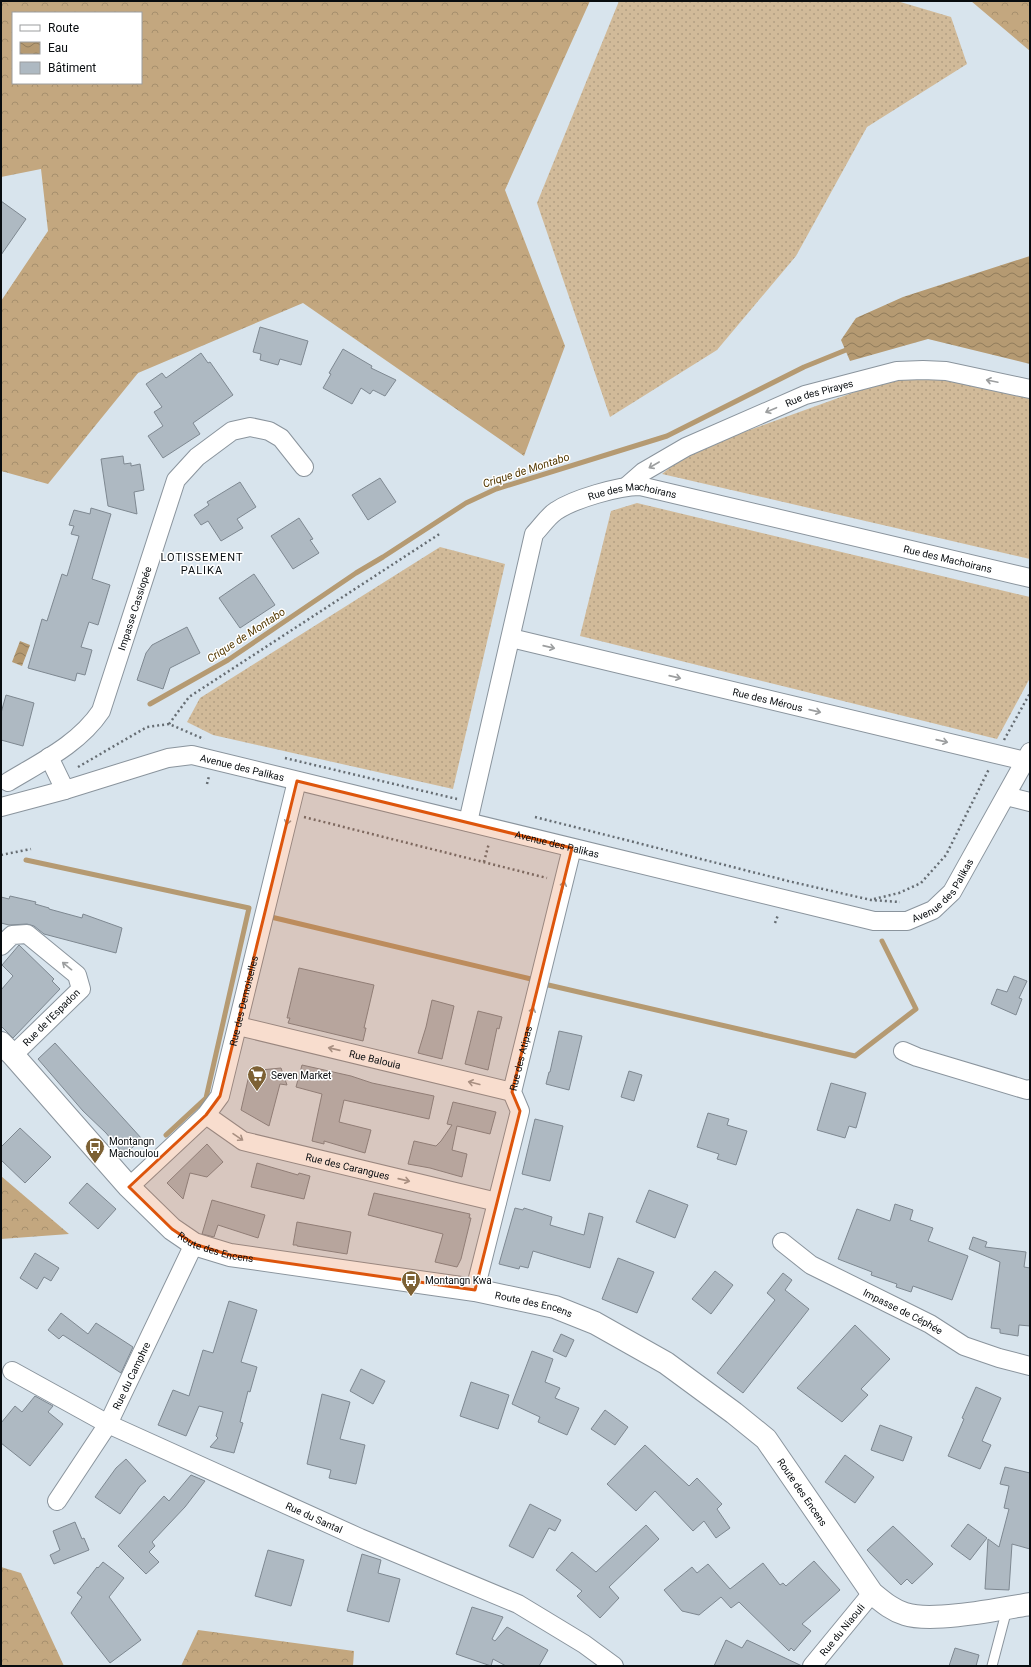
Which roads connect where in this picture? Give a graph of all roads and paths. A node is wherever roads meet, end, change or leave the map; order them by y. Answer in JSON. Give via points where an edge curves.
{"nodes":[{"id":1,"x":1030,"y":389,"type":"edge"},
{"id":2,"x":304,"y":467,"type":"dead end"},
{"id":3,"x":627,"y":486,"type":"junction"},
{"id":4,"x":441,"y":533,"type":"dead end"},
{"id":5,"x":1030,"y":578,"type":"edge"},
{"id":6,"x":511,"y":638,"type":"junction"},
{"id":7,"x":1030,"y":693,"type":"edge"},
{"id":8,"x":169,"y":724,"type":"junction"},
{"id":9,"x":206,"y":740,"type":"dead end"},
{"id":10,"x":1001,"y":744,"type":"dead end"},
{"id":11,"x":49,"y":757,"type":"junction"},
{"id":12,"x":278,"y":757,"type":"dead end"},
{"id":13,"x":1028,"y":757,"type":"edge"},
{"id":14,"x":87,"y":762,"type":"dead end"},
{"id":15,"x":992,"y":764,"type":"dead end"},
{"id":16,"x":297,"y":781,"type":"junction"},
{"id":17,"x":8,"y":782,"type":"dead end"},
{"id":18,"x":64,"y":790,"type":"junction"},
{"id":19,"x":1006,"y":796,"type":"junction"},
{"id":20,"x":461,"y":799,"type":"dead end"},
{"id":21,"x":1030,"y":802,"type":"edge"},
{"id":22,"x":1,"y":807,"type":"edge"},
{"id":23,"x":298,"y":815,"type":"dead end"},
{"id":24,"x":535,"y":817,"type":"dead end"},
{"id":25,"x":468,"y":822,"type":"junction"},
{"id":26,"x":491,"y":837,"type":"dead end"},
{"id":27,"x":572,"y":848,"type":"junction"},
{"id":28,"x":31,"y":849,"type":"dead end"},
{"id":29,"x":1,"y":854,"type":"edge"},
{"id":30,"x":484,"y":862,"type":"junction"},
{"id":31,"x":550,"y":879,"type":"dead end"},
{"id":32,"x":871,"y":900,"type":"junction"},
{"id":33,"x":901,"y":902,"type":"dead end"},
{"id":34,"x":1,"y":946,"type":"edge"},
{"id":35,"x":238,"y":1026,"type":"junction"},
{"id":36,"x":7,"y":1049,"type":"edge"},
{"id":37,"x":903,"y":1051,"type":"dead end"},
{"id":38,"x":1030,"y":1089,"type":"edge"},
{"id":39,"x":512,"y":1092,"type":"junction"},
{"id":40,"x":206,"y":1115,"type":"junction"},
{"id":41,"x":129,"y":1187,"type":"junction"},
{"id":42,"x":498,"y":1202,"type":"junction"},
{"id":43,"x":782,"y":1242,"type":"dead end"},
{"id":44,"x":194,"y":1244,"type":"junction"},
{"id":45,"x":475,"y":1290,"type":"junction"},
{"id":46,"x":1030,"y":1366,"type":"edge"},
{"id":47,"x":12,"y":1371,"type":"dead end"},
{"id":48,"x":108,"y":1424,"type":"junction"},
{"id":49,"x":57,"y":1501,"type":"dead end"},
{"id":50,"x":872,"y":1593,"type":"junction"},
{"id":51,"x":1030,"y":1604,"type":"edge"},
{"id":52,"x":1008,"y":1608,"type":"junction"},
{"id":53,"x":614,"y":1666,"type":"edge"},
{"id":54,"x":812,"y":1666,"type":"edge"},
{"id":55,"x":992,"y":1666,"type":"edge"}],
"edges":[{"from":1,"to":3,"type":"street","name":"Rue des Pirayes","one_way":true,"via":[[946,371],[898,371],[798,398],[686,447],[643,472]]},
{"from":2,"to":11,"type":"street","name":"Impasse Cassiopée","via":[[281,438],[269,431],[250,427],[232,431],[186,468],[176,480],[101,711],[77,738]]},
{"from":3,"to":5,"type":"street","name":"Rue des Machoirans","via":[[640,486]]},
{"from":3,"to":6,"type":"street","name":"Rue des Machoirans","via":[[603,492],[555,511],[534,534]]},
{"from":4,"to":8,"type":"path","via":[[189,697]]},
{"from":6,"to":13,"type":"street","name":"Rue des Mérous","one_way":true},
{"from":6,"to":25,"type":"street","name":"Rue des Machoirans"},
{"from":7,"to":10,"type":"path"},
{"from":8,"to":9,"type":"path"},
{"from":8,"to":14,"type":"path","via":[[147,727]]},
{"from":11,"to":17,"type":"street","name":"Impasse Cassiopée"},
{"from":11,"to":18,"type":"street"},
{"from":12,"to":20,"type":"path"},
{"from":13,"to":19,"type":"street","name":"Avenue des Palikas"},
{"from":15,"to":32,"type":"path","via":[[946,855],[921,883],[899,893]]},
{"from":16,"to":18,"type":"street","name":"Avenue des Palikas","via":[[192,755],[168,758]]},
{"from":16,"to":25,"type":"street","name":"Avenue des Palikas"},
{"from":16,"to":35,"type":"street","name":"Rue des Demoiselles","one_way":true},
{"from":18,"to":22,"type":"street","name":"Avenue des Palikas"},
{"from":19,"to":21,"type":"street"},
{"from":19,"to":27,"type":"street","name":"Avenue des Palikas","via":[[952,892],[932,910],[907,920],[874,920]]},
{"from":23,"to":30,"type":"path"},
{"from":24,"to":32,"type":"path"},
{"from":25,"to":27,"type":"street","name":"Avenue des Palikas"},
{"from":26,"to":30,"type":"path"},
{"from":39,"to":27,"type":"street","name":"Rue des Atipas","one_way":true},
{"from":28,"to":29,"type":"path"},
{"from":30,"to":31,"type":"path"},
{"from":32,"to":33,"type":"path"},
{"from":36,"to":34,"type":"street","name":"Rue de l'Espadon","one_way":true,"via":[[81,989],[77,975],[27,934],[12,935]]},
{"from":39,"to":35,"type":"street","name":"Rue Balouia","one_way":true},
{"from":35,"to":40,"type":"street","name":"Rue des Demoiselles","via":[[220,1096]]},
{"from":36,"to":41,"type":"street","name":"Route des Encens"},
{"from":37,"to":38,"type":"street"},
{"from":39,"to":42,"type":"street","name":"Rue des Atipas","via":[[520,1111]]},
{"from":40,"to":41,"type":"street","name":"Rue des Demoiselles"},
{"from":40,"to":42,"type":"street","name":"Rue des Carangues","one_way":true,"via":[[243,1140]]},
{"from":41,"to":44,"type":"street","name":"Route des Encens","via":[[172,1229]]},
{"from":42,"to":45,"type":"street","name":"Rue des Atipas"},
{"from":43,"to":46,"type":"street","name":"Impasse de Céphée","via":[[811,1265],[930,1324],[964,1346]]},
{"from":44,"to":45,"type":"street","name":"Route des Encens","via":[[230,1255]]},
{"from":44,"to":48,"type":"street","name":"Rue du Camphre"},
{"from":45,"to":50,"type":"street","name":"Route des Encens","via":[[555,1307],[595,1323],[666,1363],[734,1413],[766,1439]]},
{"from":47,"to":48,"type":"street","name":"Rue du Santal"},
{"from":48,"to":49,"type":"street","name":"Rue du Camphre"},
{"from":48,"to":53,"type":"street","name":"Rue du Santal","via":[[360,1538],[518,1604],[584,1644]]},
{"from":50,"to":52,"type":"street","name":"Route des Encens","via":[[890,1608],[907,1615],[924,1617]]},
{"from":50,"to":54,"type":"street","name":"Rue du Niaouli"},
{"from":51,"to":52,"type":"street","name":"Route des Encens"},
{"from":52,"to":55,"type":"lane"}]}
